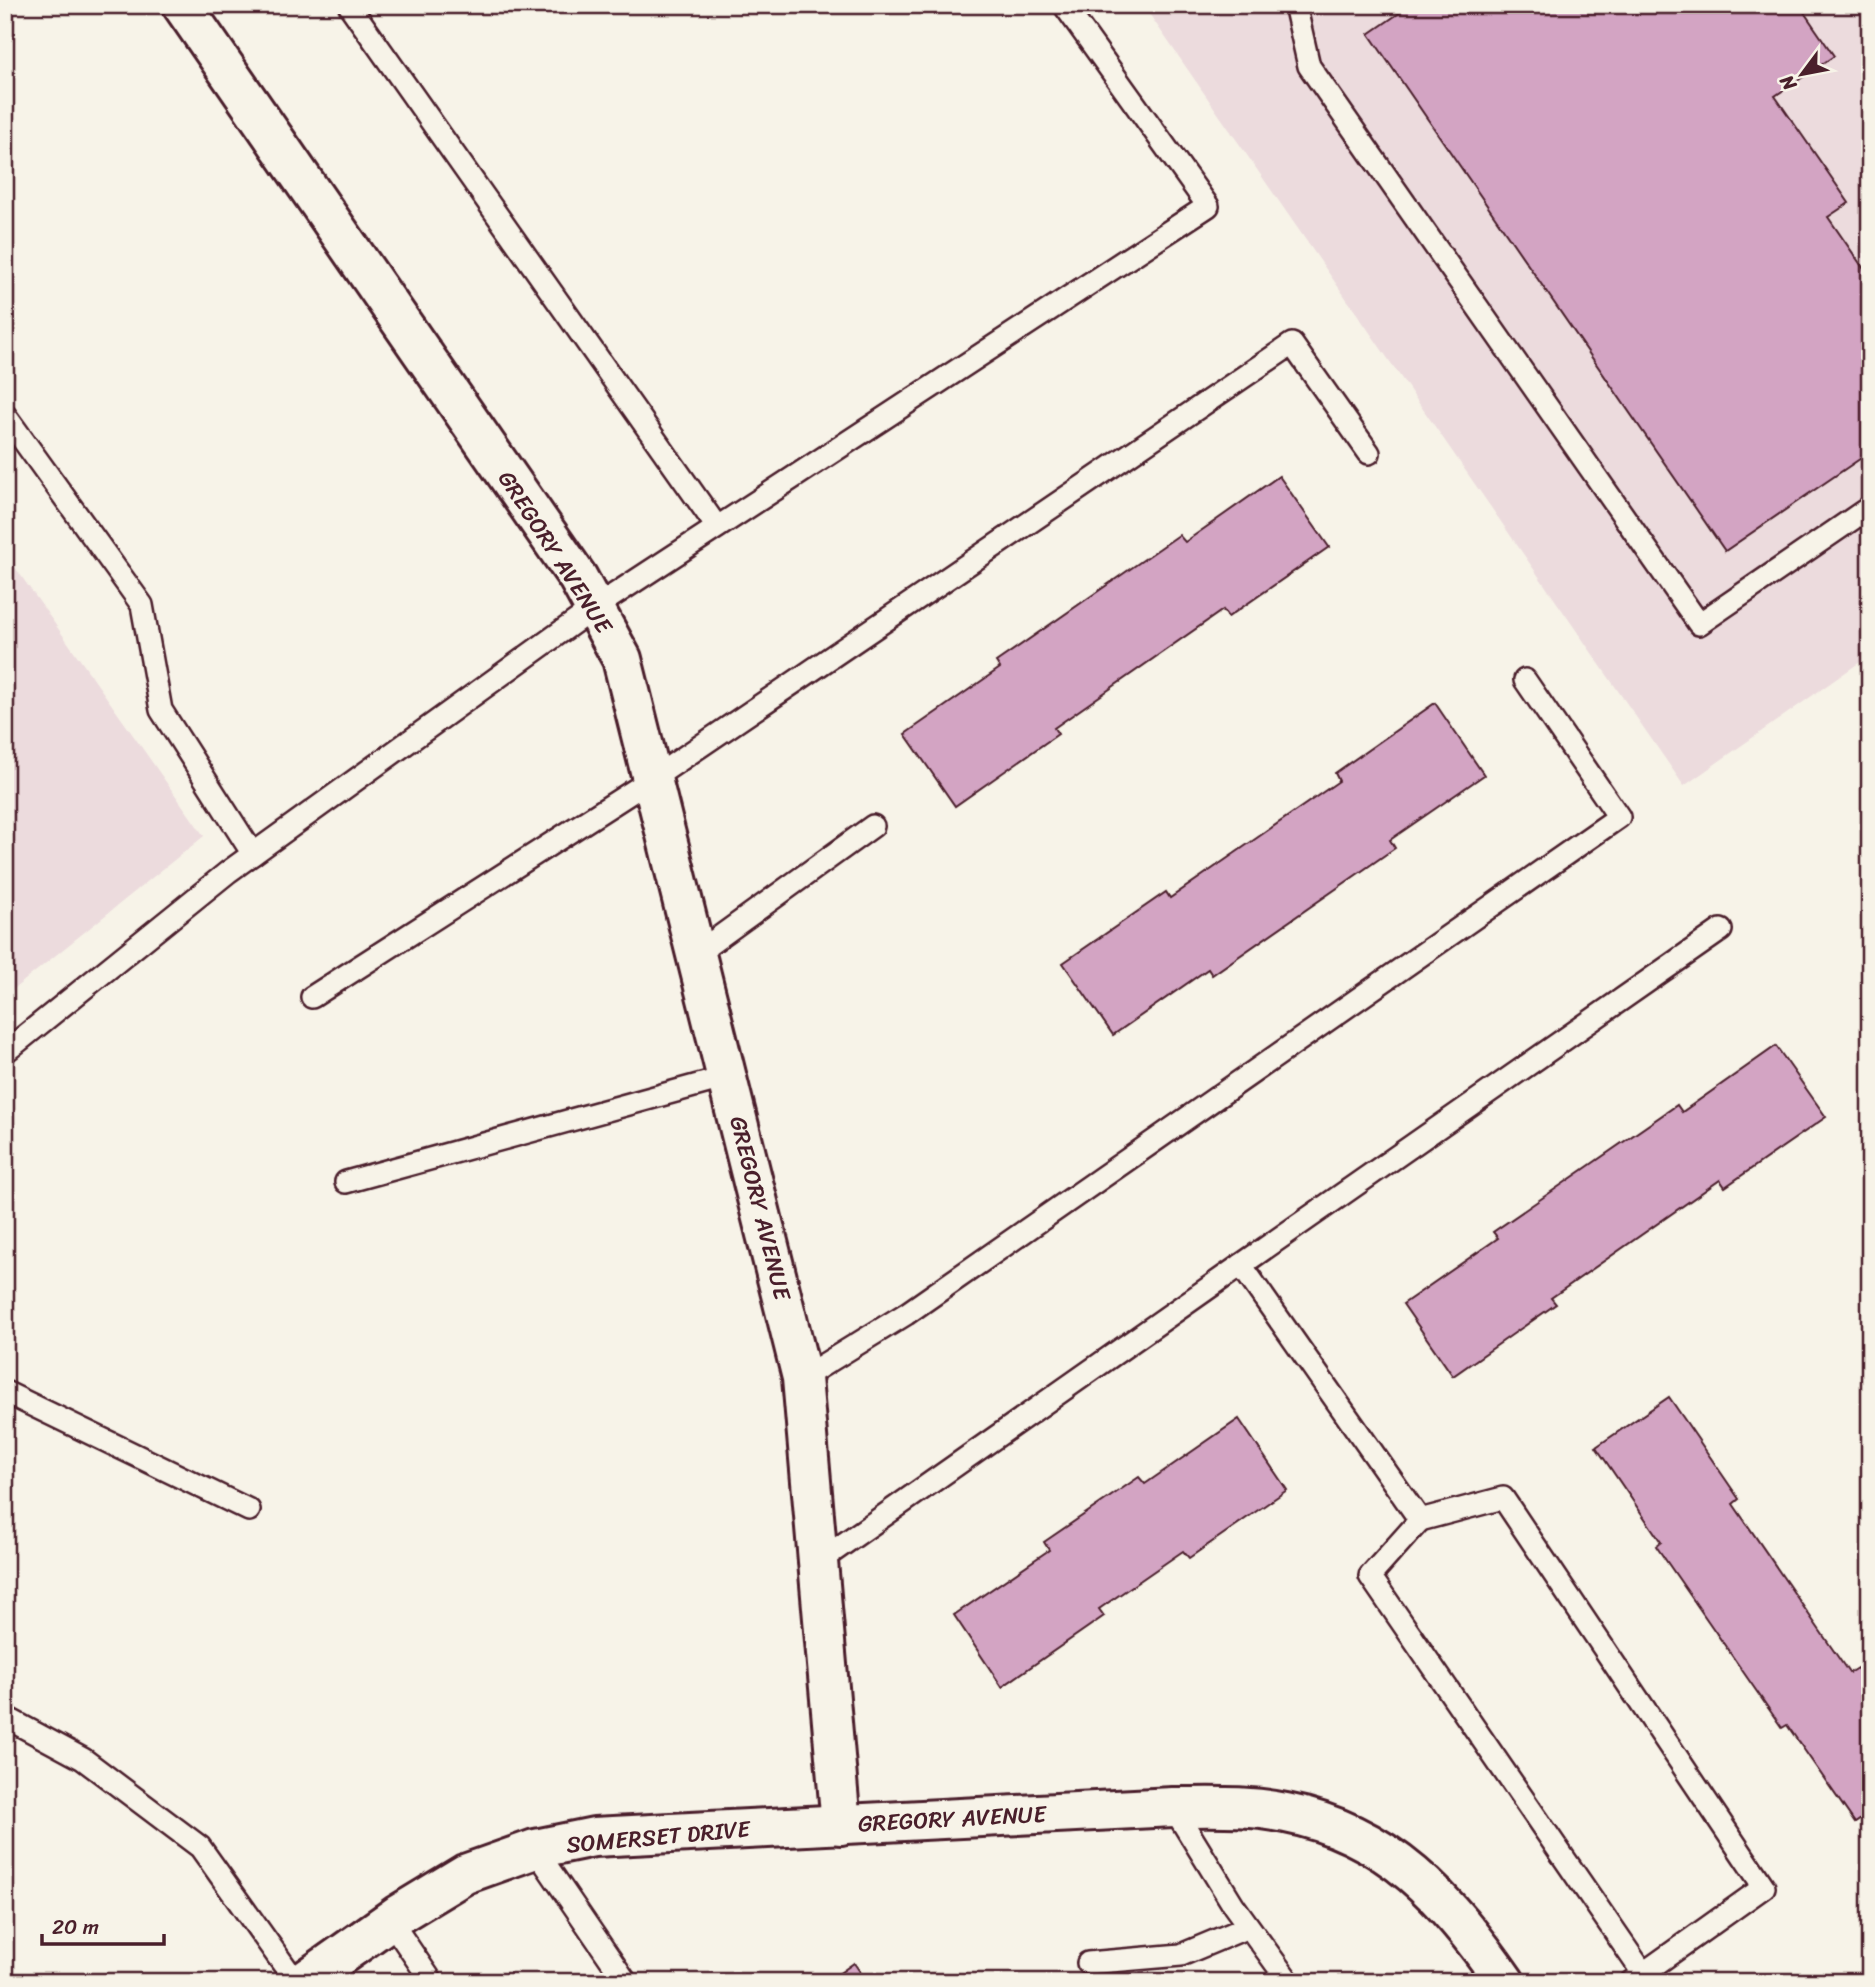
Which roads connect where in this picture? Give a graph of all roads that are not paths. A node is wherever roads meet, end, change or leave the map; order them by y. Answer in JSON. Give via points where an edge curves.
{"nodes":[{"id":1,"x":182,"y":5,"type":"edge"},
{"id":2,"x":349,"y":5,"type":"edge"},
{"id":3,"x":1064,"y":5,"type":"edge"},
{"id":4,"x":1298,"y":5,"type":"edge"},
{"id":5,"x":5,"y":415,"type":"edge"},
{"id":6,"x":1370,"y":453,"type":"dead end"},
{"id":7,"x":1870,"y":508,"type":"edge"},
{"id":8,"x":716,"y":527,"type":"junction"},
{"id":9,"x":594,"y":608,"type":"junction"},
{"id":10,"x":1525,"y":680,"type":"dead end"},
{"id":11,"x":652,"y":779,"type":"junction"},
{"id":12,"x":873,"y":826,"type":"dead end"},
{"id":13,"x":253,"y":854,"type":"junction"},
{"id":14,"x":1721,"y":930,"type":"dead end"},
{"id":15,"x":696,"y":954,"type":"junction"},
{"id":16,"x":312,"y":997,"type":"dead end"},
{"id":17,"x":5,"y":1052,"type":"edge"},
{"id":18,"x":727,"y":1077,"type":"junction"},
{"id":19,"x":346,"y":1182,"type":"dead end"},
{"id":20,"x":1241,"y":1265,"type":"junction"},
{"id":21,"x":802,"y":1378,"type":"junction"},
{"id":22,"x":5,"y":1392,"type":"edge"},
{"id":23,"x":249,"y":1510,"type":"dead end"},
{"id":24,"x":1420,"y":1520,"type":"junction"},
{"id":25,"x":818,"y":1562,"type":"junction"},
{"id":26,"x":5,"y":1717,"type":"edge"},
{"id":27,"x":1173,"y":1807,"type":"junction"},
{"id":28,"x":841,"y":1825,"type":"junction"},
{"id":29,"x":535,"y":1849,"type":"junction"},
{"id":30,"x":390,"y":1920,"type":"junction"},
{"id":31,"x":1248,"y":1927,"type":"junction"},
{"id":32,"x":1087,"y":1964,"type":"dead end"},
{"id":33,"x":1637,"y":1977,"type":"edge"},
{"id":34,"x":296,"y":1982,"type":"edge"},
{"id":35,"x":303,"y":1982,"type":"edge"},
{"id":36,"x":432,"y":1982,"type":"edge"},
{"id":37,"x":626,"y":1982,"type":"edge"},
{"id":38,"x":1289,"y":1982,"type":"edge"},
{"id":39,"x":1505,"y":1982,"type":"edge"}],
"edges":[{"from":1,"to":9,"type":"street","name":"GREGORY AVENUE","via":[[578,578]]},
{"from":2,"to":8,"type":"lane"},
{"from":3,"to":8,"type":"lane","via":[[1208,206]]},
{"from":4,"to":7,"type":"lane","via":[[1309,66],[1699,624]]},
{"from":5,"to":13,"type":"lane","via":[[142,605],[161,710]]},
{"from":6,"to":11,"type":"lane","via":[[1292,344]]},
{"from":8,"to":9,"type":"lane"},
{"from":9,"to":11,"type":"street","name":"GREGORY AVENUE","via":[[622,659]]},
{"from":9,"to":13,"type":"lane"},
{"from":10,"to":21,"type":"lane","via":[[1619,817],[906,1314]]},
{"from":11,"to":15,"type":"street","name":"GREGORY AVENUE"},
{"from":11,"to":16,"type":"lane"},
{"from":12,"to":15,"type":"lane"},
{"from":13,"to":17,"type":"lane"},
{"from":14,"to":20,"type":"lane"},
{"from":15,"to":18,"type":"street","name":"GREGORY AVENUE"},
{"from":18,"to":19,"type":"lane"},
{"from":18,"to":21,"type":"street","name":"GREGORY AVENUE"},
{"from":20,"to":24,"type":"lane"},
{"from":20,"to":25,"type":"lane"},
{"from":21,"to":25,"type":"street","name":"GREGORY AVENUE"},
{"from":22,"to":23,"type":"lane"},
{"from":24,"to":33,"type":"lane","via":[[1370,1576]]},
{"from":24,"to":33,"type":"lane","via":[[1503,1498],[1764,1887]]},
{"from":25,"to":28,"type":"street","name":"GREGORY AVENUE"},
{"from":26,"to":34,"type":"lane","via":[[83,1759],[200,1847]]},
{"from":27,"to":28,"type":"street","name":"GREGORY AVENUE"},
{"from":27,"to":31,"type":"lane"},
{"from":27,"to":39,"type":"street","name":"GREGORY AVENUE","via":[[1284,1812],[1326,1823],[1366,1842],[1410,1870],[1443,1900]]},
{"from":28,"to":29,"type":"street","name":"SOMERSET DRIVE","via":[[594,1837]]},
{"from":29,"to":30,"type":"street","name":"SOMERSET DRIVE","via":[[465,1874]]},
{"from":29,"to":37,"type":"lane"},
{"from":30,"to":35,"type":"street","name":"SOMERSET DRIVE"},
{"from":30,"to":36,"type":"lane"},
{"from":31,"to":32,"type":"lane","via":[[1181,1955]]},
{"from":31,"to":38,"type":"lane"}]}
